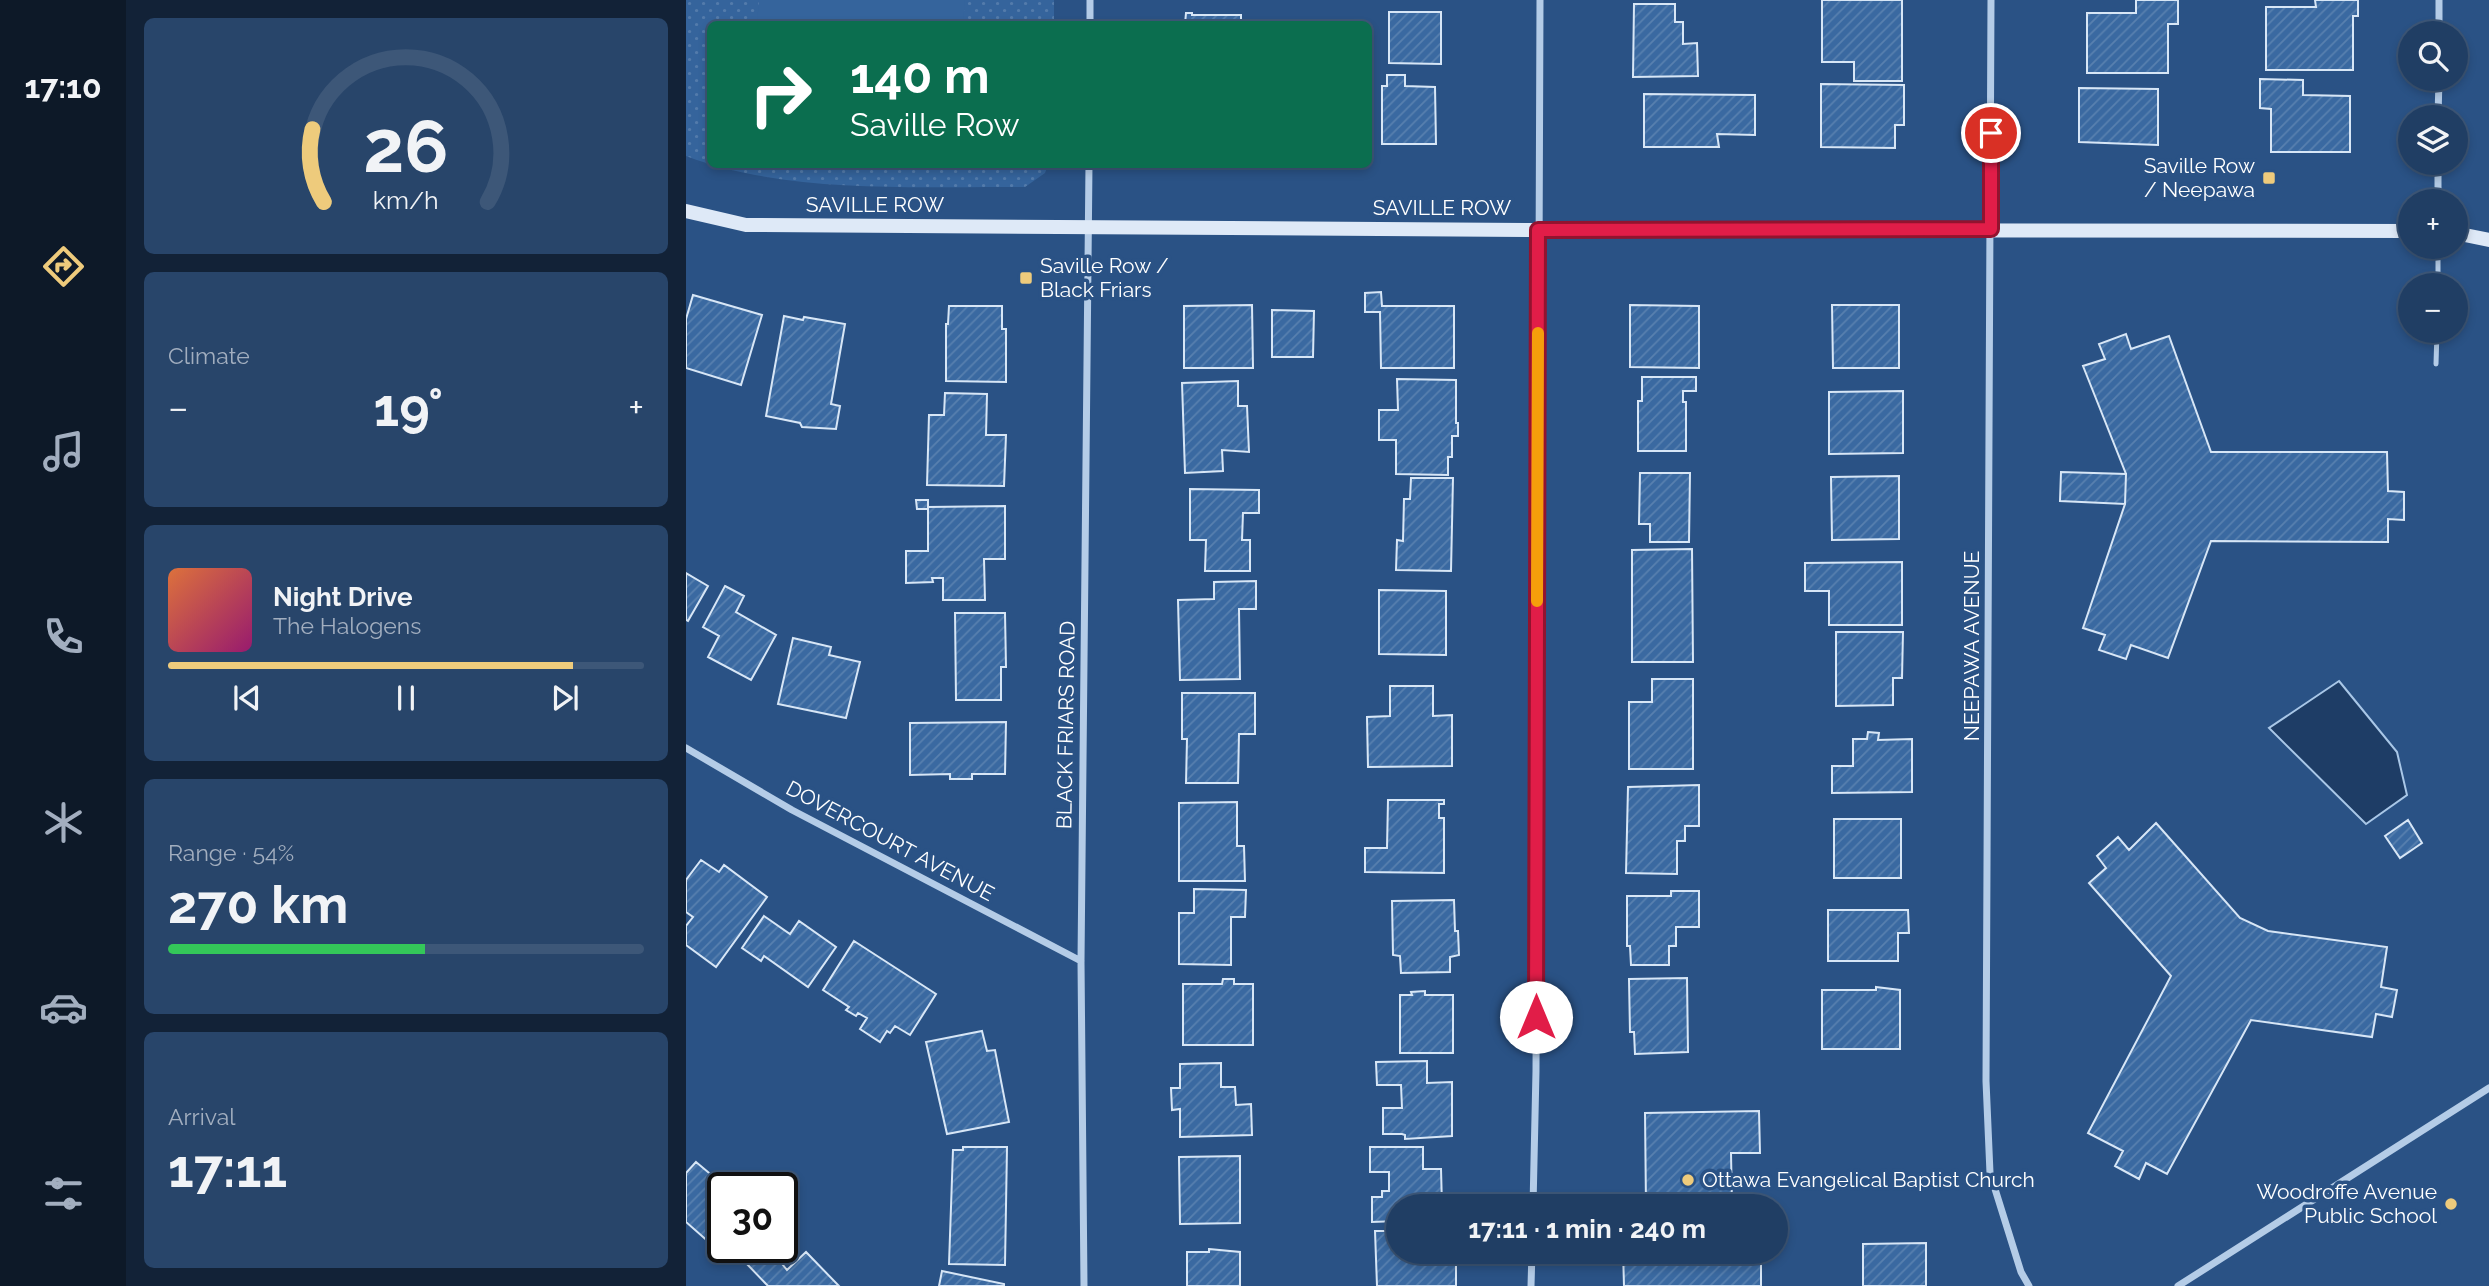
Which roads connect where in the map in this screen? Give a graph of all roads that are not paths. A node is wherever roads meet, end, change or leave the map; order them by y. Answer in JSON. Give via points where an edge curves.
{"nodes":[{"id":1,"x":1090,"y":0,"type":"edge"},
{"id":2,"x":1540,"y":0,"type":"edge"},
{"id":3,"x":1991,"y":0,"type":"edge"},
{"id":4,"x":2439,"y":0,"type":"edge"},
{"id":5,"x":1090,"y":21,"type":"edge"},
{"id":6,"x":2439,"y":21,"type":"edge"},
{"id":7,"x":1089,"y":168,"type":"edge"},
{"id":8,"x":686,"y":211,"type":"edge"},
{"id":9,"x":1090,"y":227,"type":"junction"},
{"id":10,"x":1991,"y":229,"type":"junction"},
{"id":11,"x":1538,"y":230,"type":"junction"},
{"id":12,"x":2398,"y":231,"type":"edge"},
{"id":13,"x":2468,"y":236,"type":"edge"},
{"id":14,"x":2489,"y":240,"type":"edge"},
{"id":15,"x":2437,"y":343,"type":"edge"},
{"id":16,"x":2436,"y":364,"type":"dead end"},
{"id":17,"x":686,"y":748,"type":"edge"},
{"id":18,"x":1081,"y":961,"type":"junction"},
{"id":19,"x":2489,"y":1088,"type":"edge"},
{"id":20,"x":1533,"y":1194,"type":"edge"},
{"id":21,"x":1532,"y":1264,"type":"edge"},
{"id":22,"x":1084,"y":1286,"type":"edge"},
{"id":23,"x":1531,"y":1286,"type":"edge"},
{"id":24,"x":2029,"y":1286,"type":"edge"},
{"id":25,"x":2178,"y":1286,"type":"edge"}],
"edges":[{"from":1,"to":5,"type":"street"},
{"from":2,"to":11,"type":"street"},
{"from":3,"to":10,"type":"street","name":"NEEPAWA AVENUE"},
{"from":4,"to":6,"type":"street"},
{"from":7,"to":9,"type":"street","name":"BLACK FRIARS ROAD"},
{"from":8,"to":9,"type":"street","name":"SAVILLE ROW","via":[[746,225]]},
{"from":9,"to":11,"type":"street","name":"SAVILLE ROW"},
{"from":9,"to":18,"type":"street","name":"BLACK FRIARS ROAD"},
{"from":10,"to":11,"type":"street","name":"SAVILLE ROW"},
{"from":10,"to":12,"type":"street","name":"SAVILLE ROW"},
{"from":10,"to":24,"type":"street","name":"NEEPAWA AVENUE","via":[[1986,1081],[1990,1173]]},
{"from":11,"to":20,"type":"street"},
{"from":13,"to":14,"type":"street"},
{"from":15,"to":16,"type":"lane"},
{"from":17,"to":18,"type":"street","name":"DOVERCOURT AVENUE","via":[[792,810]]},
{"from":18,"to":22,"type":"street","name":"BLACK FRIARS ROAD"},
{"from":19,"to":25,"type":"street"},
{"from":21,"to":23,"type":"street"}]}
